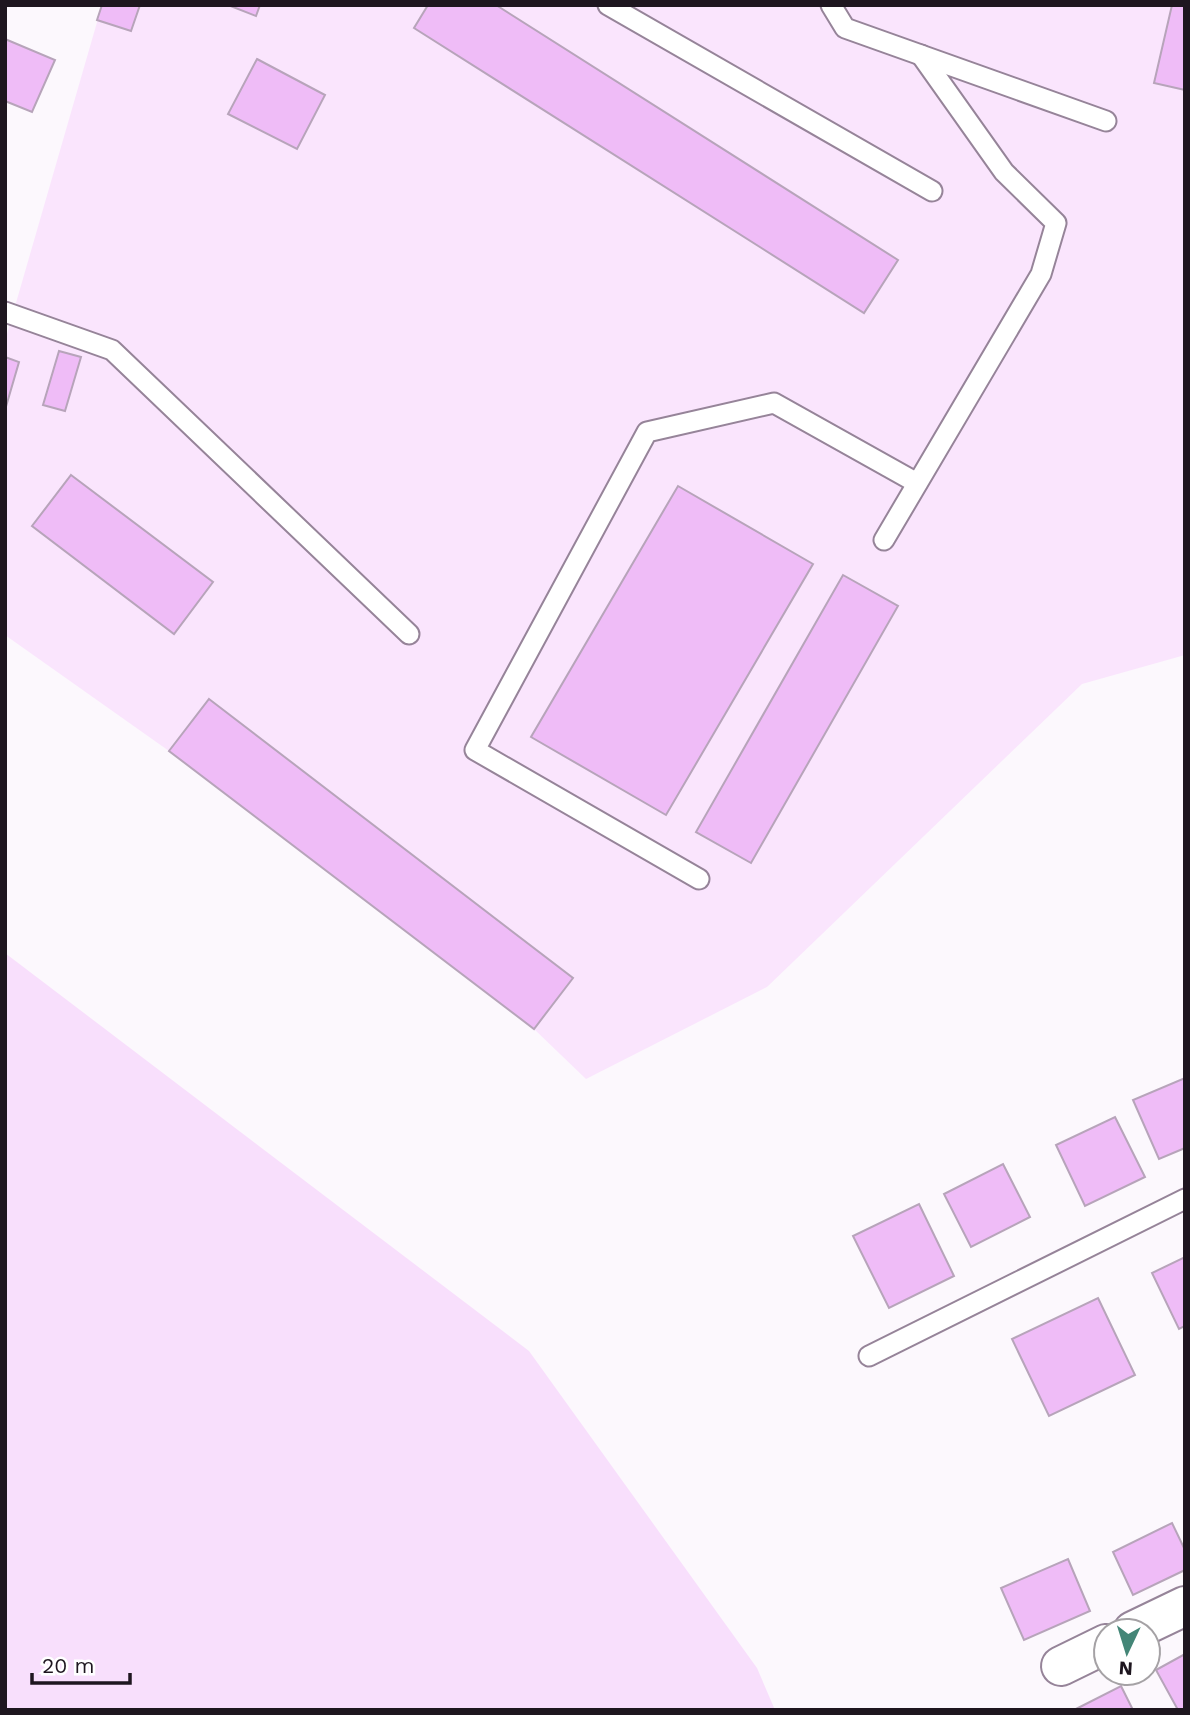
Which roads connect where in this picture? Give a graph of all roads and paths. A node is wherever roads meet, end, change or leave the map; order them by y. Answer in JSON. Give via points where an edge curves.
{"nodes":[{"id":1,"x":608,"y":5,"type":"edge"},
{"id":2,"x":831,"y":5,"type":"edge"},
{"id":3,"x":921,"y":55,"type":"junction"},
{"id":4,"x":1106,"y":121,"type":"dead end"},
{"id":5,"x":932,"y":191,"type":"dead end"},
{"id":6,"x":5,"y":312,"type":"edge"},
{"id":7,"x":917,"y":483,"type":"junction"},
{"id":8,"x":884,"y":540,"type":"dead end"},
{"id":9,"x":409,"y":634,"type":"dead end"},
{"id":10,"x":699,"y":879,"type":"dead end"},
{"id":11,"x":1185,"y":1199,"type":"edge"},
{"id":12,"x":869,"y":1356,"type":"dead end"},
{"id":13,"x":1185,"y":1606,"type":"edge"},
{"id":14,"x":1162,"y":1617,"type":"edge"},
{"id":15,"x":1092,"y":1651,"type":"edge"},
{"id":16,"x":1060,"y":1666,"type":"dead end"}],
"edges":[{"from":1,"to":5,"type":"lane"},
{"from":2,"to":3,"type":"lane","via":[[845,28]]},
{"from":3,"to":4,"type":"lane"},
{"from":3,"to":7,"type":"lane","via":[[1004,172],[1056,223],[1041,274]]},
{"from":6,"to":9,"type":"lane","via":[[112,350]]},
{"from":7,"to":8,"type":"lane"},
{"from":7,"to":10,"type":"lane","via":[[774,403],[647,432],[475,750]]},
{"from":11,"to":12,"type":"lane"},
{"from":13,"to":14,"type":"street"},
{"from":15,"to":16,"type":"street"}]}
